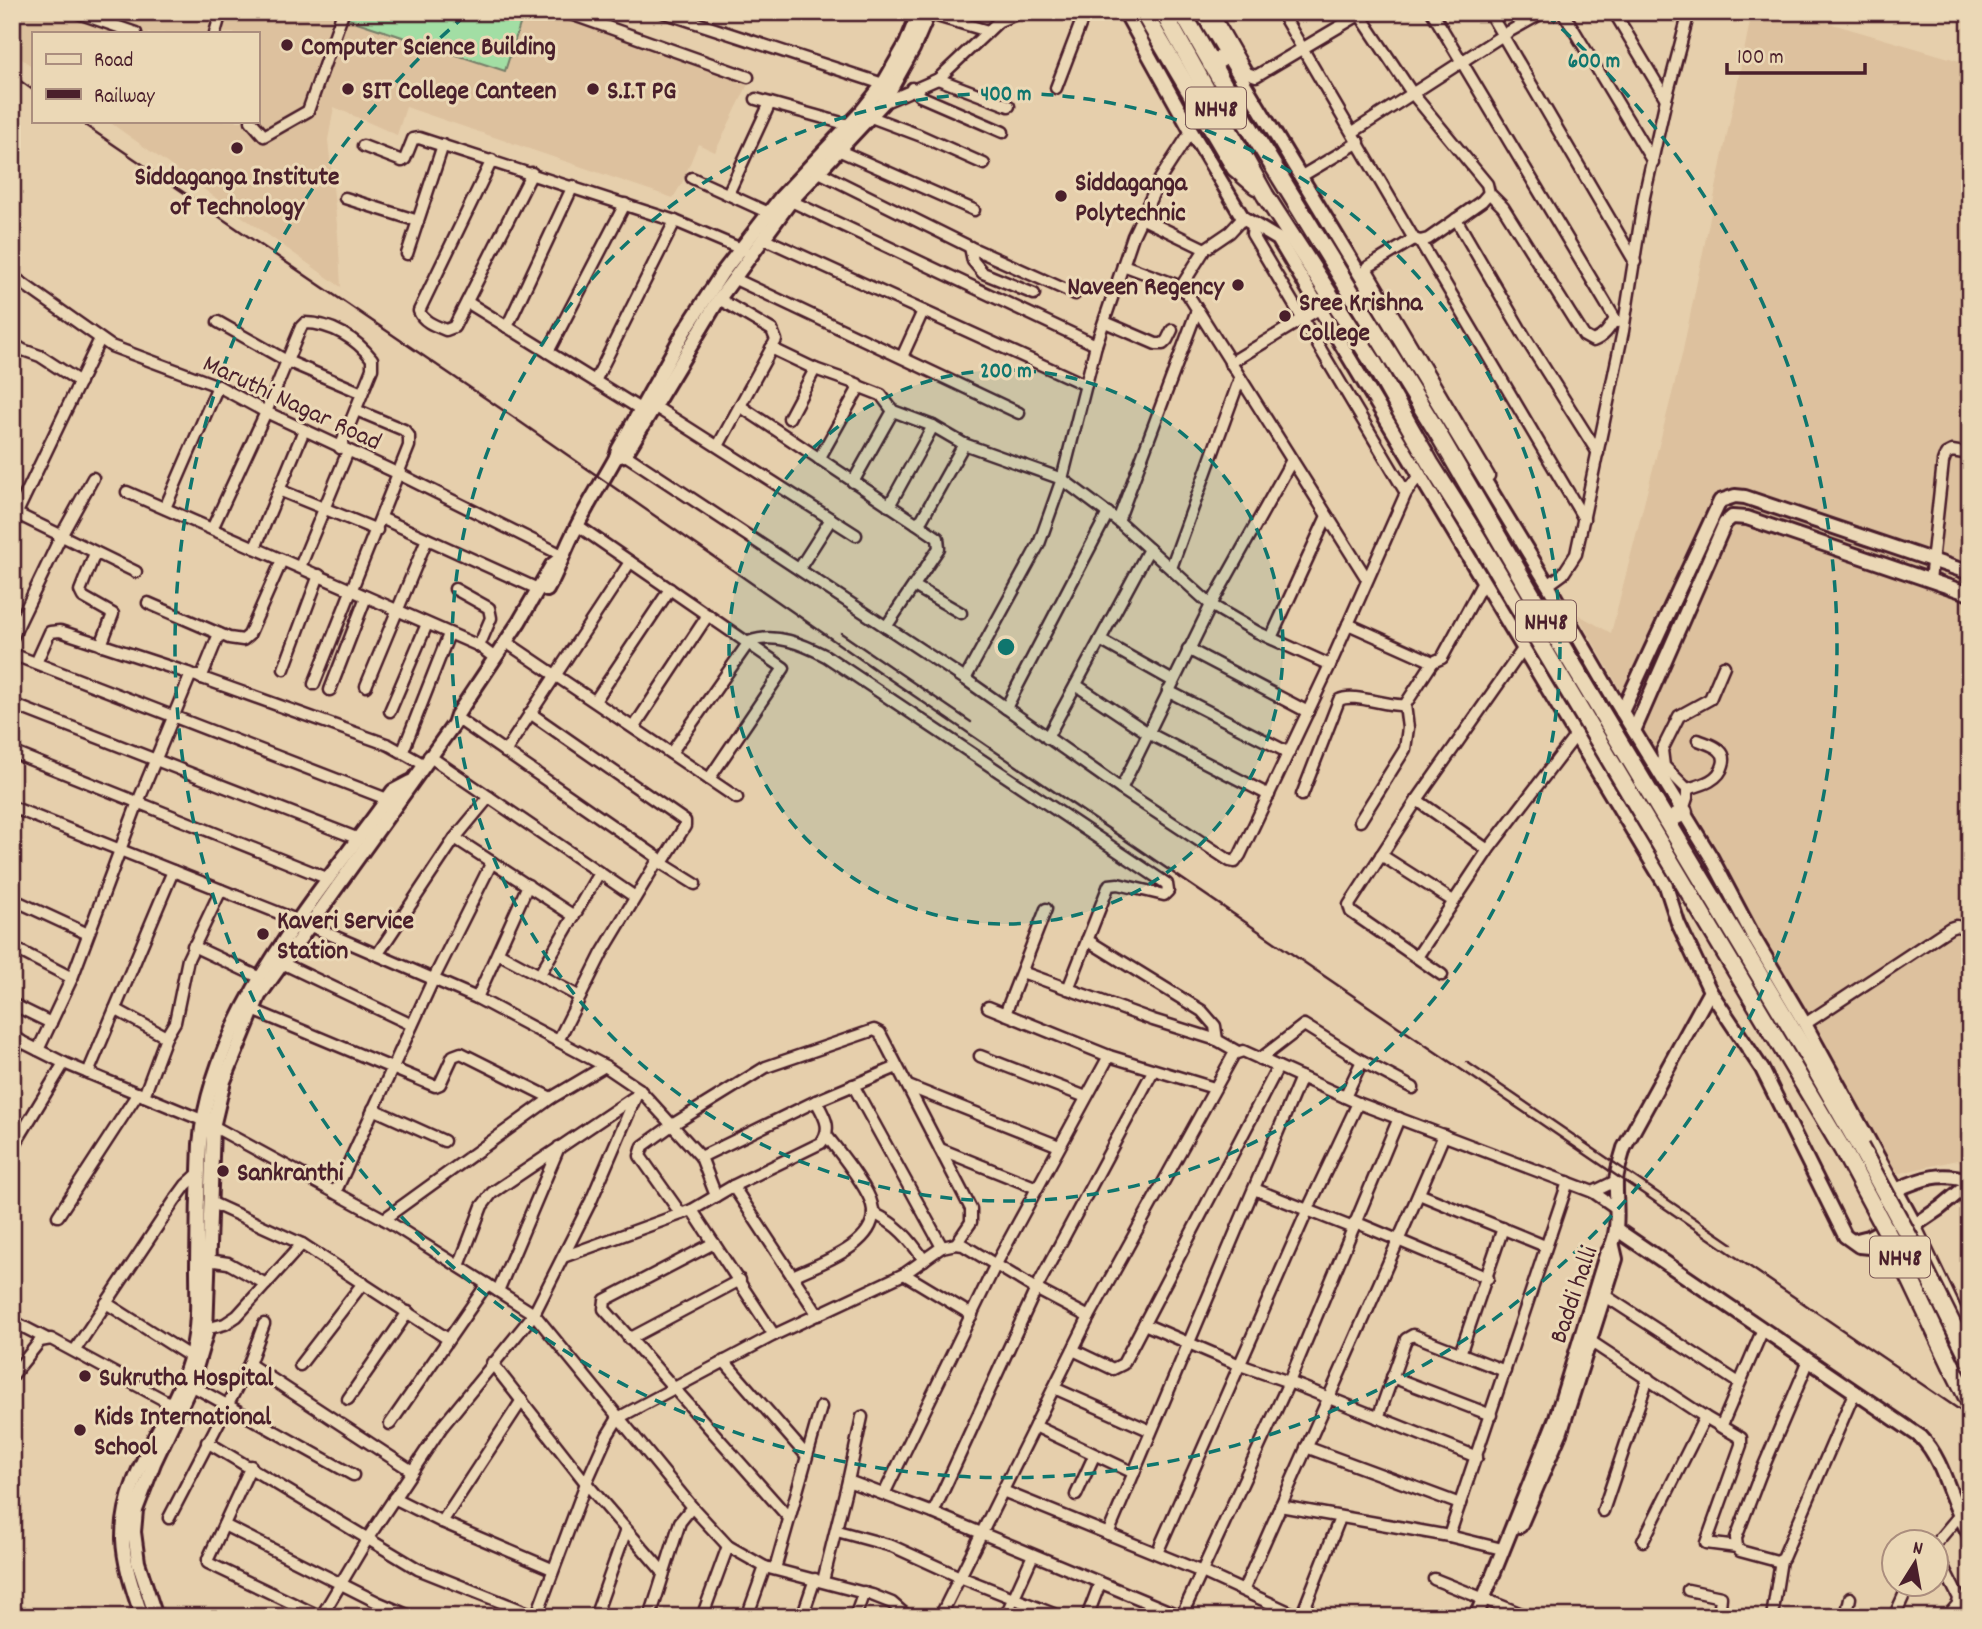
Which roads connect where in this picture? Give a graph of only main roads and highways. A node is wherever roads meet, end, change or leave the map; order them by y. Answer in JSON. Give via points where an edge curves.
{"nodes":[{"id":1,"x":1143,"y":12,"type":"edge"},
{"id":2,"x":1163,"y":12,"type":"edge"},
{"id":3,"x":1182,"y":12,"type":"edge"},
{"id":4,"x":1227,"y":55,"type":"road end"},
{"id":5,"x":1211,"y":64,"type":"junction"},
{"id":6,"x":1265,"y":195,"type":"junction"},
{"id":7,"x":1683,"y":811,"type":"road end"},
{"id":8,"x":1667,"y":821,"type":"junction"},
{"id":9,"x":1970,"y":1360,"type":"edge"},
{"id":10,"x":1970,"y":1403,"type":"edge"}],
"edges":[{"from":1,"to":6,"type":"highway","via":[[1235,168]]},
{"from":2,"to":6,"type":"highway","number":"NH48"},
{"from":3,"to":5,"type":"highway","number":"NH48"},
{"from":4,"to":5,"type":"highway"},
{"from":5,"to":8,"type":"highway","number":"NH48","via":[[1459,454],[1554,633]]},
{"from":6,"to":10,"type":"highway","number":"NH48","bridge":true,"via":[[1373,362],[1843,1152]]},
{"from":7,"to":8,"type":"highway"},
{"from":8,"to":9,"type":"highway","number":"NH48","bridge":true,"via":[[1860,1147]]}]}
